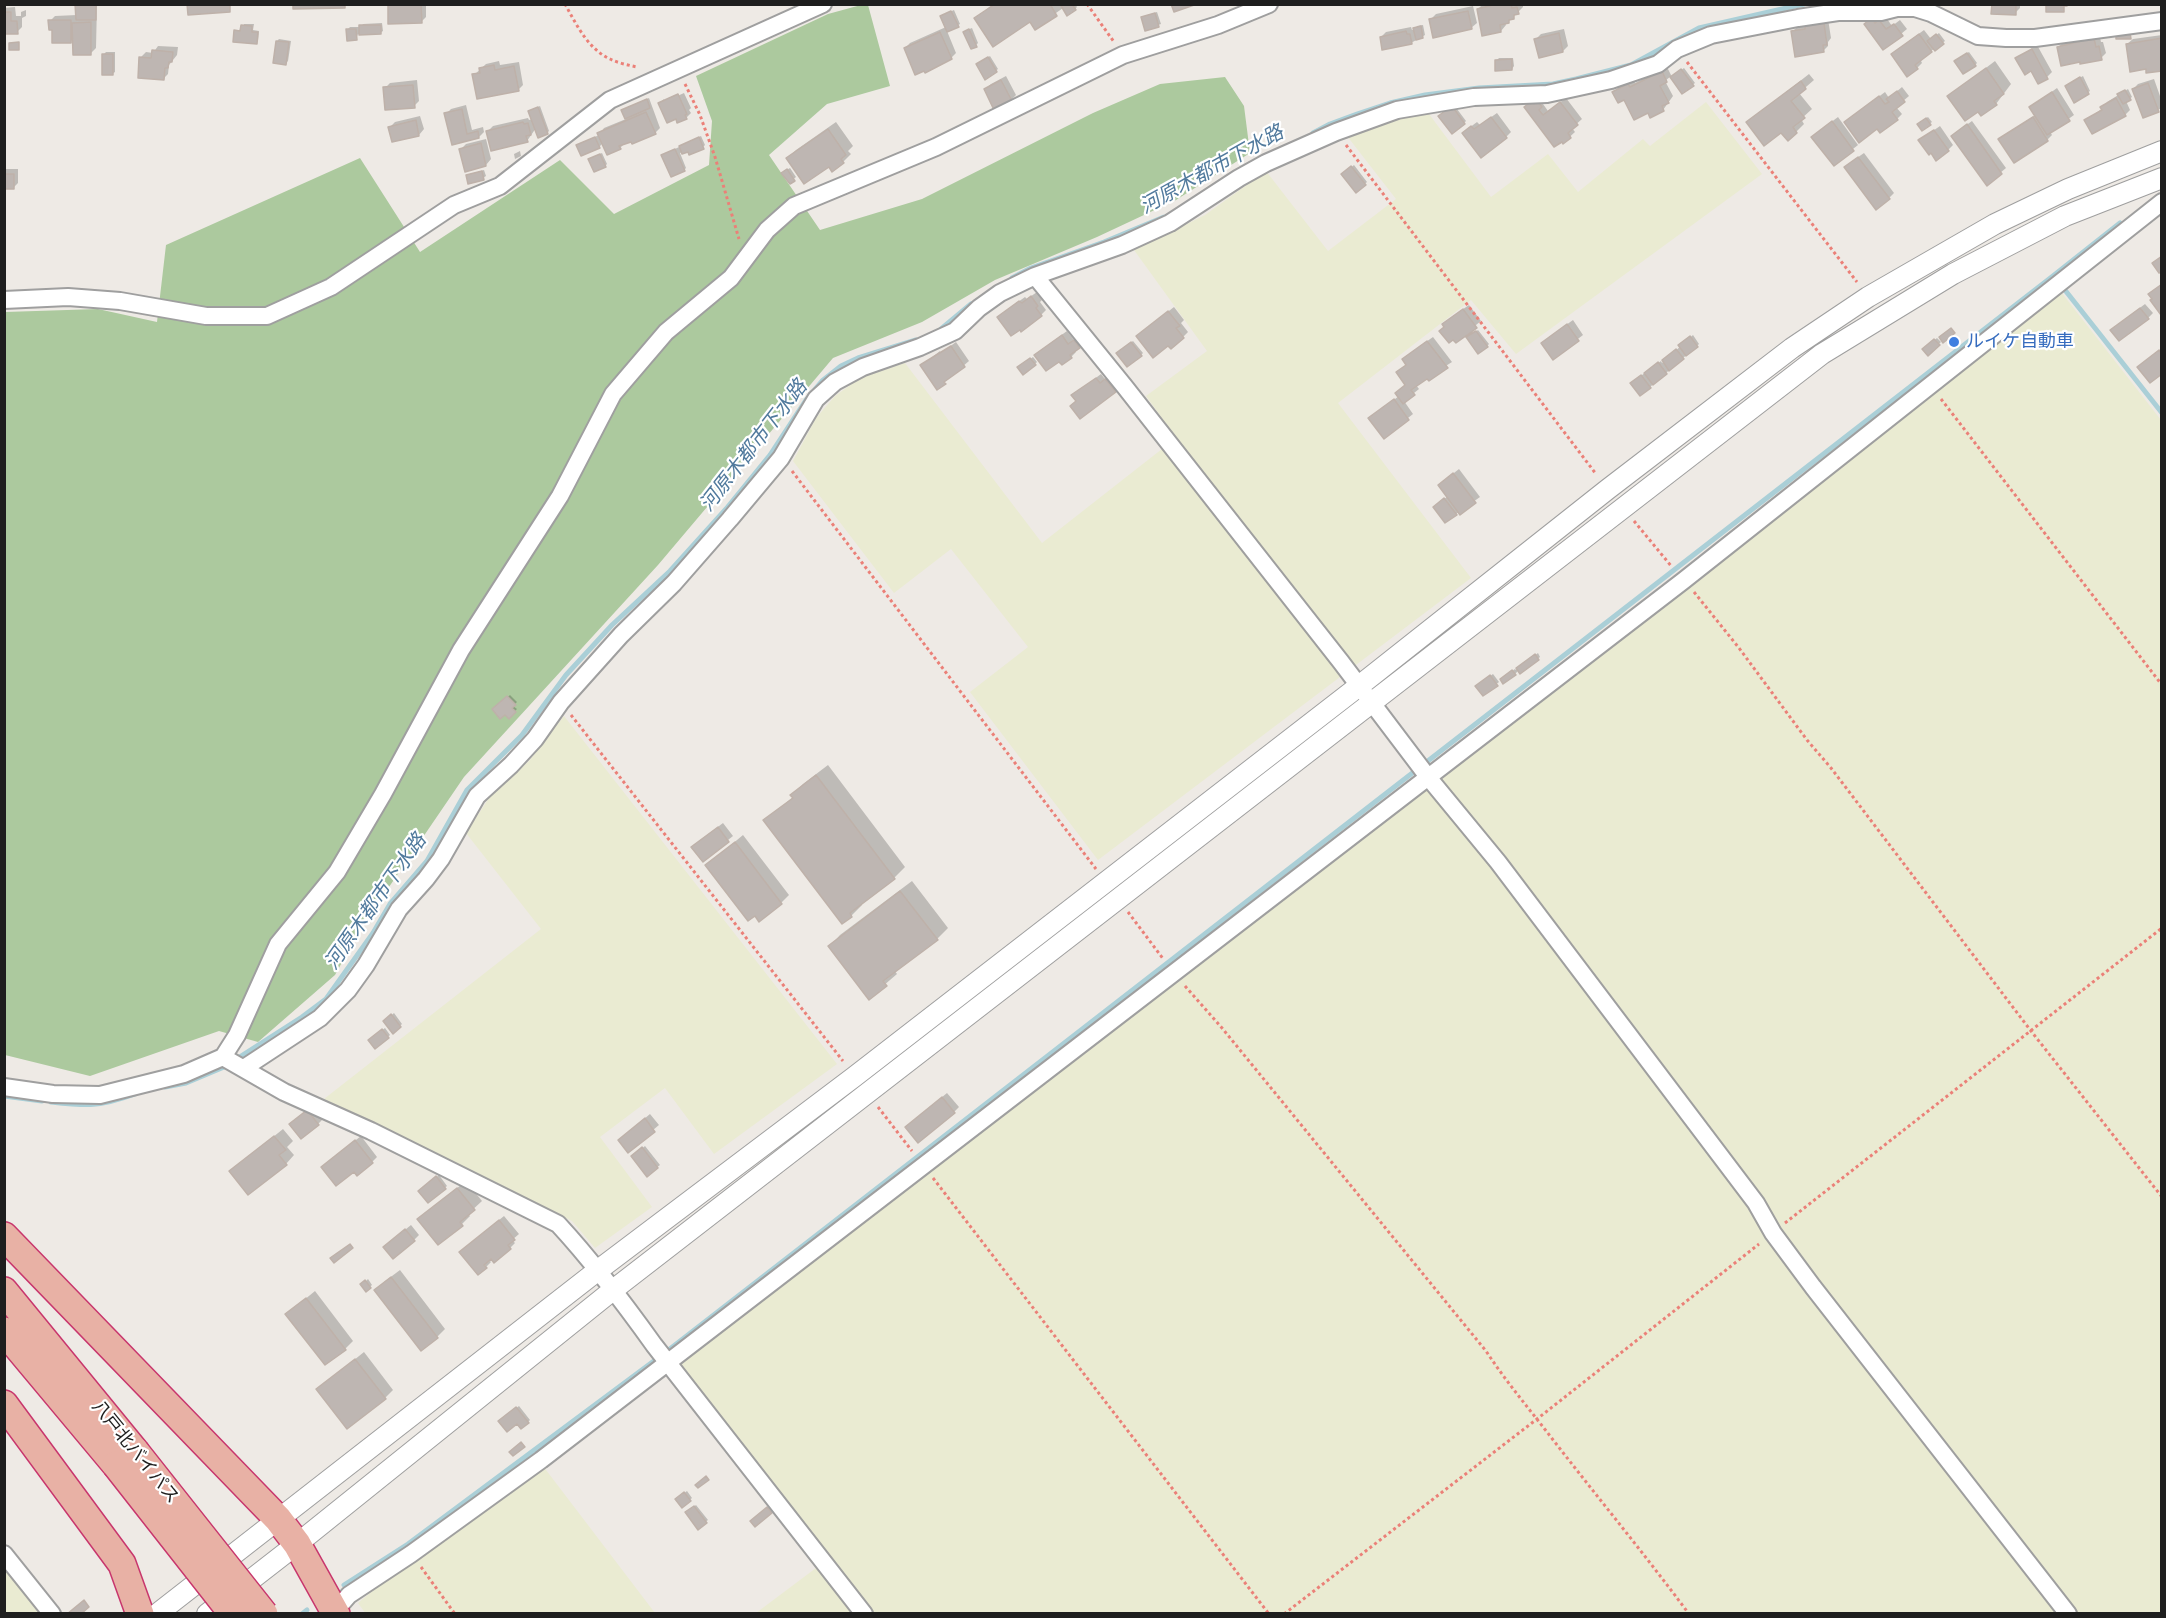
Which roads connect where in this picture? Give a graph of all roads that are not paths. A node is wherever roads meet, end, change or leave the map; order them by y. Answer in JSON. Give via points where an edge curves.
{"nodes":[{"id":1,"x":823,"y":4,"type":"edge"},
{"id":2,"x":1269,"y":4,"type":"edge"},
{"id":3,"x":2162,"y":21,"type":"edge"},
{"id":4,"x":2162,"y":151,"type":"edge"},
{"id":5,"x":2162,"y":178,"type":"edge"},
{"id":6,"x":2162,"y":202,"type":"edge"},
{"id":7,"x":1035,"y":276,"type":"junction"},
{"id":8,"x":4,"y":300,"type":"edge"},
{"id":9,"x":1359,"y":687,"type":"junction"},
{"id":10,"x":1372,"y":703,"type":"junction"},
{"id":11,"x":1428,"y":777,"type":"junction"},
{"id":12,"x":223,"y":1057,"type":"junction"},
{"id":13,"x":244,"y":1068,"type":"junction"},
{"id":14,"x":4,"y":1087,"type":"edge"},
{"id":15,"x":4,"y":1236,"type":"edge"},
{"id":16,"x":597,"y":1271,"type":"junction"},
{"id":17,"x":613,"y":1290,"type":"junction"},
{"id":18,"x":4,"y":1291,"type":"edge"},
{"id":19,"x":4,"y":1331,"type":"edge"},
{"id":20,"x":669,"y":1362,"type":"junction"},
{"id":21,"x":4,"y":1404,"type":"edge"},
{"id":22,"x":125,"y":1458,"type":"junction"},
{"id":23,"x":278,"y":1519,"type":"junction"},
{"id":24,"x":297,"y":1544,"type":"junction"},
{"id":25,"x":4,"y":1554,"type":"edge"},
{"id":26,"x":335,"y":1612,"type":"edge"},
{"id":27,"x":52,"y":1614,"type":"edge"},
{"id":28,"x":140,"y":1614,"type":"edge"},
{"id":29,"x":157,"y":1614,"type":"edge"},
{"id":30,"x":207,"y":1614,"type":"edge"},
{"id":31,"x":233,"y":1614,"type":"edge"},
{"id":32,"x":264,"y":1614,"type":"edge"},
{"id":33,"x":864,"y":1614,"type":"edge"},
{"id":34,"x":2068,"y":1614,"type":"edge"}],
"edges":[{"from":1,"to":8,"type":"street","via":[[610,100],[500,186],[454,205],[330,287],[267,316],[206,316],[120,301],[68,297]]},
{"from":2,"to":12,"type":"street","via":[[1123,56],[936,147],[794,206],[767,230],[731,278],[666,332],[613,394],[560,496],[461,650],[337,872],[278,944]]},
{"from":3,"to":7,"type":"street","via":[[2035,38],[2006,38],[1978,36],[1931,13],[1897,8],[1838,12],[1711,35],[1677,49],[1658,64],[1611,80],[1547,94],[1474,97],[1397,110],[1336,132],[1239,178],[1170,223]]},
{"from":4,"to":9,"type":"street","via":[[1995,224],[1868,297],[1792,348]]},
{"from":5,"to":10,"type":"street","via":[[2064,216],[1953,274],[1822,354]]},
{"from":6,"to":11,"type":"street"},
{"from":7,"to":9,"type":"street"},
{"from":7,"to":13,"type":"street","via":[[1000,293],[955,331],[863,367],[835,382],[816,399],[781,458],[674,584],[621,635],[511,765],[477,796],[441,859],[399,909],[348,990],[320,1018]]},
{"from":9,"to":10,"type":"street"},
{"from":9,"to":16,"type":"street"},
{"from":10,"to":11,"type":"street"},
{"from":10,"to":17,"type":"street"},
{"from":11,"to":20,"type":"street"},
{"from":11,"to":34,"type":"street","via":[[1498,862],[1756,1203],[1773,1233]]},
{"from":12,"to":13,"type":"street"},
{"from":12,"to":14,"type":"street","via":[[184,1074],[100,1095]]},
{"from":13,"to":16,"type":"street","via":[[284,1092],[558,1224]]},
{"from":15,"to":23,"type":"highway"},
{"from":16,"to":17,"type":"street"},
{"from":16,"to":23,"type":"street"},
{"from":17,"to":20,"type":"street"},
{"from":17,"to":24,"type":"street"},
{"from":18,"to":22,"type":"highway","name":"八戸北バイパス"},
{"from":19,"to":22,"type":"highway","name":"八戸北バイパス"},
{"from":20,"to":26,"type":"street","via":[[541,1460],[349,1595]]},
{"from":20,"to":33,"type":"street"},
{"from":21,"to":28,"type":"highway","via":[[122,1564]]},
{"from":22,"to":31,"type":"highway","name":"八戸北バイパス","bridge":true},
{"from":22,"to":32,"type":"highway","name":"八戸北バイパス","bridge":true},
{"from":23,"to":24,"type":"highway"},
{"from":23,"to":29,"type":"street"},
{"from":24,"to":26,"type":"highway"},
{"from":24,"to":30,"type":"street"},
{"from":25,"to":27,"type":"street"}]}
